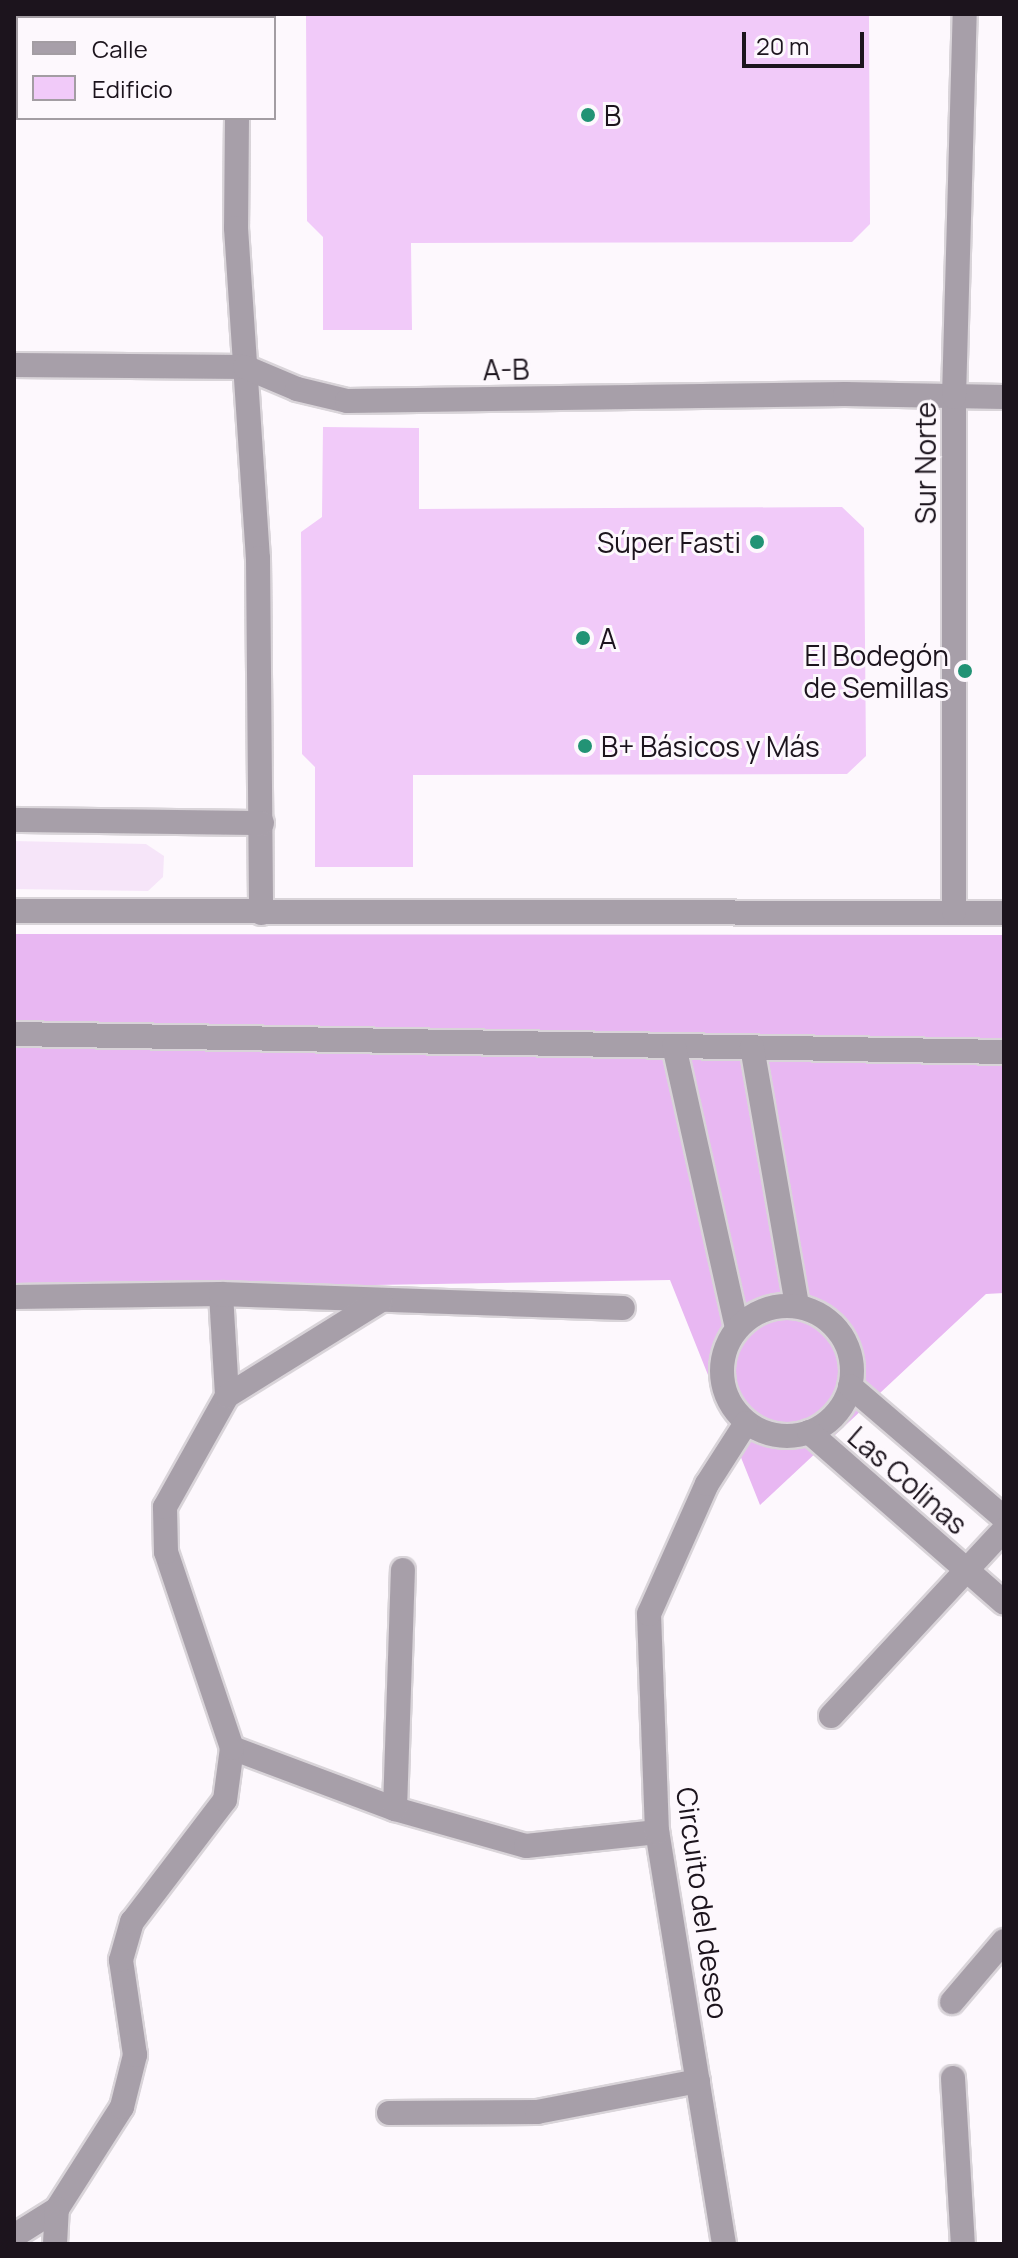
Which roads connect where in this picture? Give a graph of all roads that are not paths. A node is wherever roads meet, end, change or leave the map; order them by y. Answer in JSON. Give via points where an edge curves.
{"nodes":[{"id":1,"x":965,"y":14,"type":"edge"},
{"id":2,"x":237,"y":120,"type":"edge"},
{"id":3,"x":14,"y":365,"type":"edge"},
{"id":4,"x":245,"y":367,"type":"junction"},
{"id":5,"x":954,"y":397,"type":"junction"},
{"id":6,"x":1004,"y":397,"type":"edge"},
{"id":7,"x":14,"y":820,"type":"edge"},
{"id":8,"x":262,"y":823,"type":"junction"},
{"id":9,"x":14,"y":911,"type":"edge"},
{"id":10,"x":954,"y":912,"type":"junction"},
{"id":11,"x":261,"y":913,"type":"junction"},
{"id":12,"x":1004,"y":913,"type":"edge"},
{"id":13,"x":14,"y":1034,"type":"edge"},
{"id":14,"x":674,"y":1046,"type":"junction"},
{"id":15,"x":752,"y":1047,"type":"junction"},
{"id":16,"x":1004,"y":1052,"type":"edge"},
{"id":17,"x":221,"y":1294,"type":"junction"},
{"id":18,"x":14,"y":1297,"type":"edge"},
{"id":19,"x":381,"y":1300,"type":"junction"},
{"id":20,"x":797,"y":1306,"type":"junction"},
{"id":21,"x":623,"y":1308,"type":"dead end"},
{"id":22,"x":737,"y":1328,"type":"junction"},
{"id":23,"x":850,"y":1386,"type":"junction"},
{"id":24,"x":227,"y":1396,"type":"junction"},
{"id":25,"x":746,"y":1423,"type":"junction"},
{"id":26,"x":809,"y":1432,"type":"junction"},
{"id":27,"x":1004,"y":1518,"type":"edge"},
{"id":28,"x":1004,"y":1530,"type":"edge"},
{"id":29,"x":403,"y":1570,"type":"dead end"},
{"id":30,"x":967,"y":1571,"type":"junction"},
{"id":31,"x":1004,"y":1603,"type":"edge"},
{"id":32,"x":831,"y":1716,"type":"dead end"},
{"id":33,"x":232,"y":1748,"type":"junction"},
{"id":34,"x":395,"y":1809,"type":"junction"},
{"id":35,"x":657,"y":1832,"type":"junction"},
{"id":36,"x":1004,"y":1941,"type":"edge"},
{"id":37,"x":952,"y":2002,"type":"dead end"},
{"id":38,"x":953,"y":2078,"type":"dead end"},
{"id":39,"x":698,"y":2081,"type":"junction"},
{"id":40,"x":389,"y":2113,"type":"dead end"},
{"id":41,"x":57,"y":2209,"type":"junction"},
{"id":42,"x":14,"y":2236,"type":"edge"},
{"id":43,"x":55,"y":2244,"type":"edge"},
{"id":44,"x":724,"y":2244,"type":"edge"},
{"id":45,"x":963,"y":2244,"type":"edge"}],
"edges":[{"from":1,"to":5,"type":"street","name":"Sur Norte"},
{"from":2,"to":4,"type":"street","via":[[236,228]]},
{"from":3,"to":4,"type":"street","name":"A-B"},
{"from":4,"to":5,"type":"street","name":"A-B","via":[[297,389],[347,401]]},
{"from":4,"to":8,"type":"street","via":[[258,558]]},
{"from":5,"to":6,"type":"street","name":"A-B"},
{"from":5,"to":10,"type":"street","name":"Sur Norte"},
{"from":7,"to":8,"type":"street"},
{"from":8,"to":11,"type":"street"},
{"from":9,"to":11,"type":"street"},
{"from":10,"to":11,"type":"street"},
{"from":10,"to":12,"type":"street"},
{"from":13,"to":14,"type":"street"},
{"from":14,"to":15,"type":"street"},
{"from":14,"to":22,"type":"street"},
{"from":15,"to":16,"type":"street"},
{"from":15,"to":20,"type":"street"},
{"from":17,"to":18,"type":"street"},
{"from":17,"to":19,"type":"street"},
{"from":17,"to":24,"type":"street"},
{"from":19,"to":21,"type":"street"},
{"from":19,"to":24,"type":"street"},
{"from":20,"to":22,"type":"street","via":[[754,1314]]},
{"from":20,"to":23,"type":"street","via":[[817,1313],[841,1335],[852,1365]]},
{"from":22,"to":25,"type":"street","via":[[721,1367],[723,1388]]},
{"from":23,"to":26,"type":"street","via":[[842,1406]]},
{"from":23,"to":27,"type":"street","name":"Las Colinas"},
{"from":24,"to":33,"type":"street","via":[[165,1507],[166,1552]]},
{"from":25,"to":26,"type":"street","via":[[766,1433]]},
{"from":25,"to":35,"type":"street","name":"Circuito del deseo","via":[[707,1484],[649,1614]]},
{"from":26,"to":30,"type":"street","name":"Las Colinas"},
{"from":28,"to":30,"type":"street"},
{"from":29,"to":34,"type":"street"},
{"from":30,"to":31,"type":"street","name":"Las Colinas"},
{"from":30,"to":32,"type":"street"},
{"from":33,"to":34,"type":"street"},
{"from":33,"to":41,"type":"street","via":[[225,1800],[132,1922],[121,1960],[135,2055],[122,2107]]},
{"from":34,"to":35,"type":"street","via":[[526,1846]]},
{"from":35,"to":39,"type":"street","name":"Circuito del deseo"},
{"from":36,"to":37,"type":"street"},
{"from":38,"to":45,"type":"street"},
{"from":39,"to":40,"type":"street","via":[[537,2112]]},
{"from":39,"to":44,"type":"street","name":"Circuito del deseo"},
{"from":41,"to":42,"type":"street"},
{"from":41,"to":43,"type":"street"}]}
